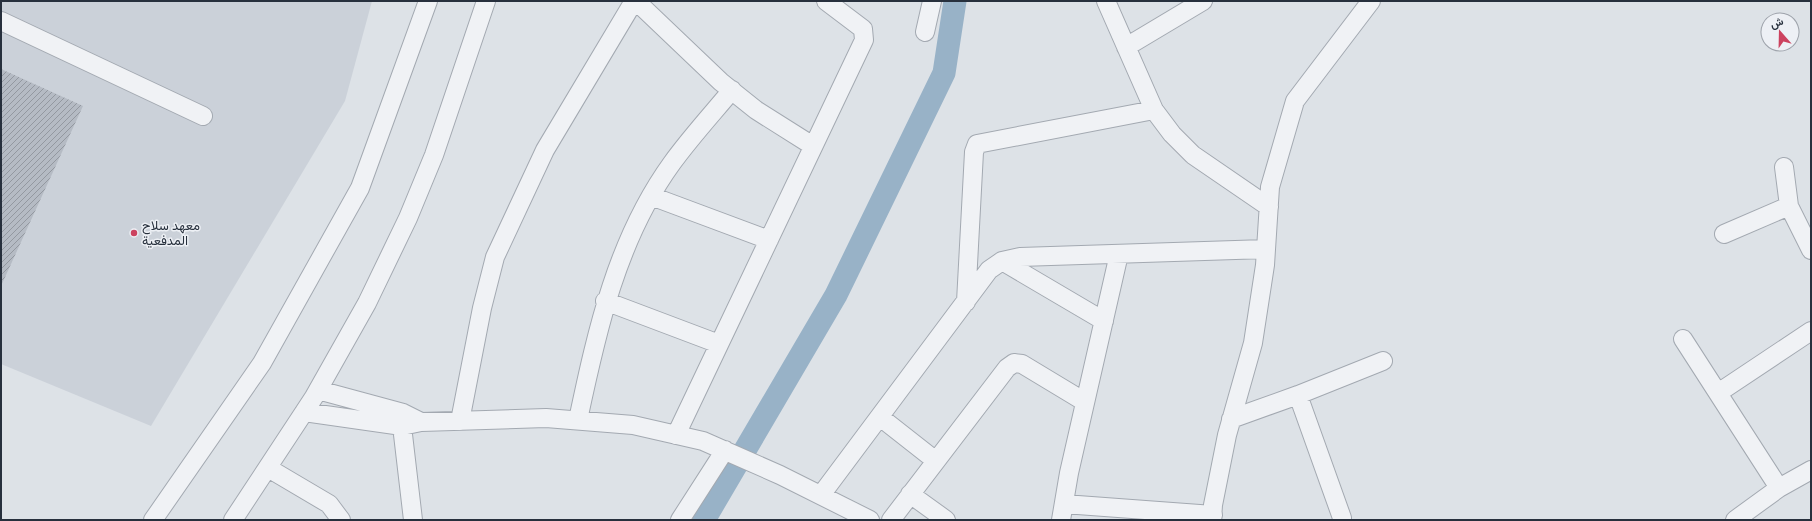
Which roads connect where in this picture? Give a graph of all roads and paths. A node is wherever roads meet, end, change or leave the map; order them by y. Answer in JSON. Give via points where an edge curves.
{"nodes":[{"id":1,"x":428,"y":1,"type":"edge"},
{"id":2,"x":486,"y":1,"type":"edge"},
{"id":3,"x":635,"y":1,"type":"edge"},
{"id":4,"x":826,"y":1,"type":"edge"},
{"id":5,"x":932,"y":1,"type":"edge"},
{"id":6,"x":1106,"y":1,"type":"edge"},
{"id":7,"x":1203,"y":1,"type":"edge"},
{"id":8,"x":1371,"y":1,"type":"edge"},
{"id":9,"x":1,"y":21,"type":"edge"},
{"id":10,"x":925,"y":32,"type":"dead end"},
{"id":11,"x":1126,"y":47,"type":"junction"},
{"id":12,"x":732,"y":90,"type":"junction"},
{"id":13,"x":1154,"y":110,"type":"junction"},
{"id":14,"x":204,"y":116,"type":"dead end"},
{"id":15,"x":814,"y":146,"type":"junction"},
{"id":16,"x":1784,"y":167,"type":"dead end"},
{"id":17,"x":651,"y":196,"type":"junction"},
{"id":18,"x":1789,"y":206,"type":"junction"},
{"id":19,"x":1269,"y":207,"type":"junction"},
{"id":20,"x":1724,"y":234,"type":"dead end"},
{"id":21,"x":769,"y":240,"type":"junction"},
{"id":22,"x":1266,"y":249,"type":"junction"},
{"id":23,"x":1811,"y":250,"type":"edge"},
{"id":24,"x":1119,"y":254,"type":"junction"},
{"id":25,"x":1002,"y":261,"type":"junction"},
{"id":26,"x":605,"y":301,"type":"junction"},
{"id":27,"x":966,"y":302,"type":"junction"},
{"id":28,"x":1104,"y":321,"type":"junction"},
{"id":29,"x":1811,"y":331,"type":"edge"},
{"id":30,"x":1683,"y":338,"type":"dead end"},
{"id":31,"x":719,"y":344,"type":"junction"},
{"id":32,"x":1383,"y":361,"type":"dead end"},
{"id":33,"x":318,"y":390,"type":"junction"},
{"id":34,"x":1718,"y":393,"type":"junction"},
{"id":35,"x":1298,"y":395,"type":"junction"},
{"id":36,"x":1085,"y":402,"type":"junction"},
{"id":37,"x":304,"y":412,"type":"junction"},
{"id":38,"x":880,"y":417,"type":"junction"},
{"id":39,"x":1232,"y":419,"type":"junction"},
{"id":40,"x":578,"y":420,"type":"junction"},
{"id":41,"x":460,"y":421,"type":"junction"},
{"id":42,"x":421,"y":422,"type":"junction"},
{"id":43,"x":402,"y":426,"type":"junction"},
{"id":44,"x":676,"y":435,"type":"junction"},
{"id":45,"x":724,"y":450,"type":"junction"},
{"id":46,"x":936,"y":461,"type":"junction"},
{"id":47,"x":268,"y":468,"type":"junction"},
{"id":48,"x":1811,"y":470,"type":"edge"},
{"id":49,"x":1779,"y":488,"type":"junction"},
{"id":50,"x":910,"y":494,"type":"junction"},
{"id":51,"x":821,"y":495,"type":"junction"},
{"id":52,"x":1063,"y":512,"type":"edge"},
{"id":53,"x":1212,"y":517,"type":"edge"},
{"id":54,"x":1342,"y":518,"type":"dead end"},
{"id":55,"x":153,"y":520,"type":"edge"},
{"id":56,"x":233,"y":520,"type":"edge"},
{"id":57,"x":341,"y":520,"type":"edge"},
{"id":58,"x":414,"y":520,"type":"edge"},
{"id":59,"x":680,"y":520,"type":"edge"},
{"id":60,"x":870,"y":520,"type":"edge"},
{"id":61,"x":891,"y":520,"type":"edge"},
{"id":62,"x":946,"y":520,"type":"edge"},
{"id":63,"x":1735,"y":520,"type":"edge"}],
"edges":[{"from":1,"to":55,"type":"street","via":[[360,188],[262,363]]},
{"from":2,"to":33,"type":"street","via":[[434,155],[408,218],[367,303]]},
{"from":3,"to":12,"type":"street"},
{"from":3,"to":41,"type":"street","via":[[546,150],[495,257],[482,308]]},
{"from":4,"to":15,"type":"street","via":[[863,29],[864,40]]},
{"from":5,"to":10,"type":"street"},
{"from":6,"to":11,"type":"street"},
{"from":7,"to":11,"type":"street"},
{"from":8,"to":19,"type":"street","via":[[1295,101],[1270,187]]},
{"from":9,"to":14,"type":"street"},
{"from":11,"to":13,"type":"street"},
{"from":12,"to":15,"type":"street","via":[[756,110]]},
{"from":12,"to":17,"type":"street","via":[[672,163]]},
{"from":13,"to":19,"type":"street","via":[[1172,134],[1193,155]]},
{"from":13,"to":27,"type":"street","via":[[977,144],[974,152]]},
{"from":15,"to":21,"type":"street"},
{"from":16,"to":18,"type":"street"},
{"from":17,"to":21,"type":"street"},
{"from":17,"to":26,"type":"street"},
{"from":18,"to":20,"type":"street"},
{"from":18,"to":23,"type":"street"},
{"from":19,"to":22,"type":"street"},
{"from":21,"to":31,"type":"street"},
{"from":22,"to":24,"type":"street"},
{"from":22,"to":39,"type":"street","via":[[1253,343]]},
{"from":24,"to":25,"type":"street","via":[[1020,257]]},
{"from":24,"to":28,"type":"street"},
{"from":25,"to":27,"type":"street","via":[[989,270]]},
{"from":25,"to":28,"type":"street"},
{"from":26,"to":31,"type":"street"},
{"from":26,"to":40,"type":"street"},
{"from":27,"to":38,"type":"street"},
{"from":28,"to":36,"type":"street"},
{"from":29,"to":34,"type":"street"},
{"from":30,"to":34,"type":"street"},
{"from":31,"to":44,"type":"street"},
{"from":32,"to":35,"type":"street"},
{"from":33,"to":37,"type":"street"},
{"from":33,"to":42,"type":"street","via":[[402,413]]},
{"from":34,"to":49,"type":"street"},
{"from":35,"to":39,"type":"street"},
{"from":35,"to":54,"type":"street"},
{"from":36,"to":46,"type":"street","via":[[1022,364],[1014,363],[1007,368]]},
{"from":36,"to":52,"type":"street"},
{"from":37,"to":43,"type":"street"},
{"from":37,"to":47,"type":"street"},
{"from":38,"to":46,"type":"street"},
{"from":38,"to":51,"type":"street"},
{"from":39,"to":53,"type":"street"},
{"from":40,"to":41,"type":"street","via":[[546,418]]},
{"from":40,"to":44,"type":"street","via":[[633,425]]},
{"from":41,"to":42,"type":"street"},
{"from":42,"to":43,"type":"street"},
{"from":43,"to":58,"type":"street"},
{"from":44,"to":45,"type":"street","via":[[703,441]]},
{"from":45,"to":51,"type":"street"},
{"from":45,"to":59,"type":"street"},
{"from":46,"to":50,"type":"street"},
{"from":47,"to":56,"type":"street"},
{"from":47,"to":57,"type":"street","via":[[329,504]]},
{"from":48,"to":49,"type":"street"},
{"from":49,"to":63,"type":"street"},
{"from":50,"to":61,"type":"street"},
{"from":50,"to":62,"type":"street"},
{"from":51,"to":60,"type":"street"},
{"from":52,"to":53,"type":"street"}]}
